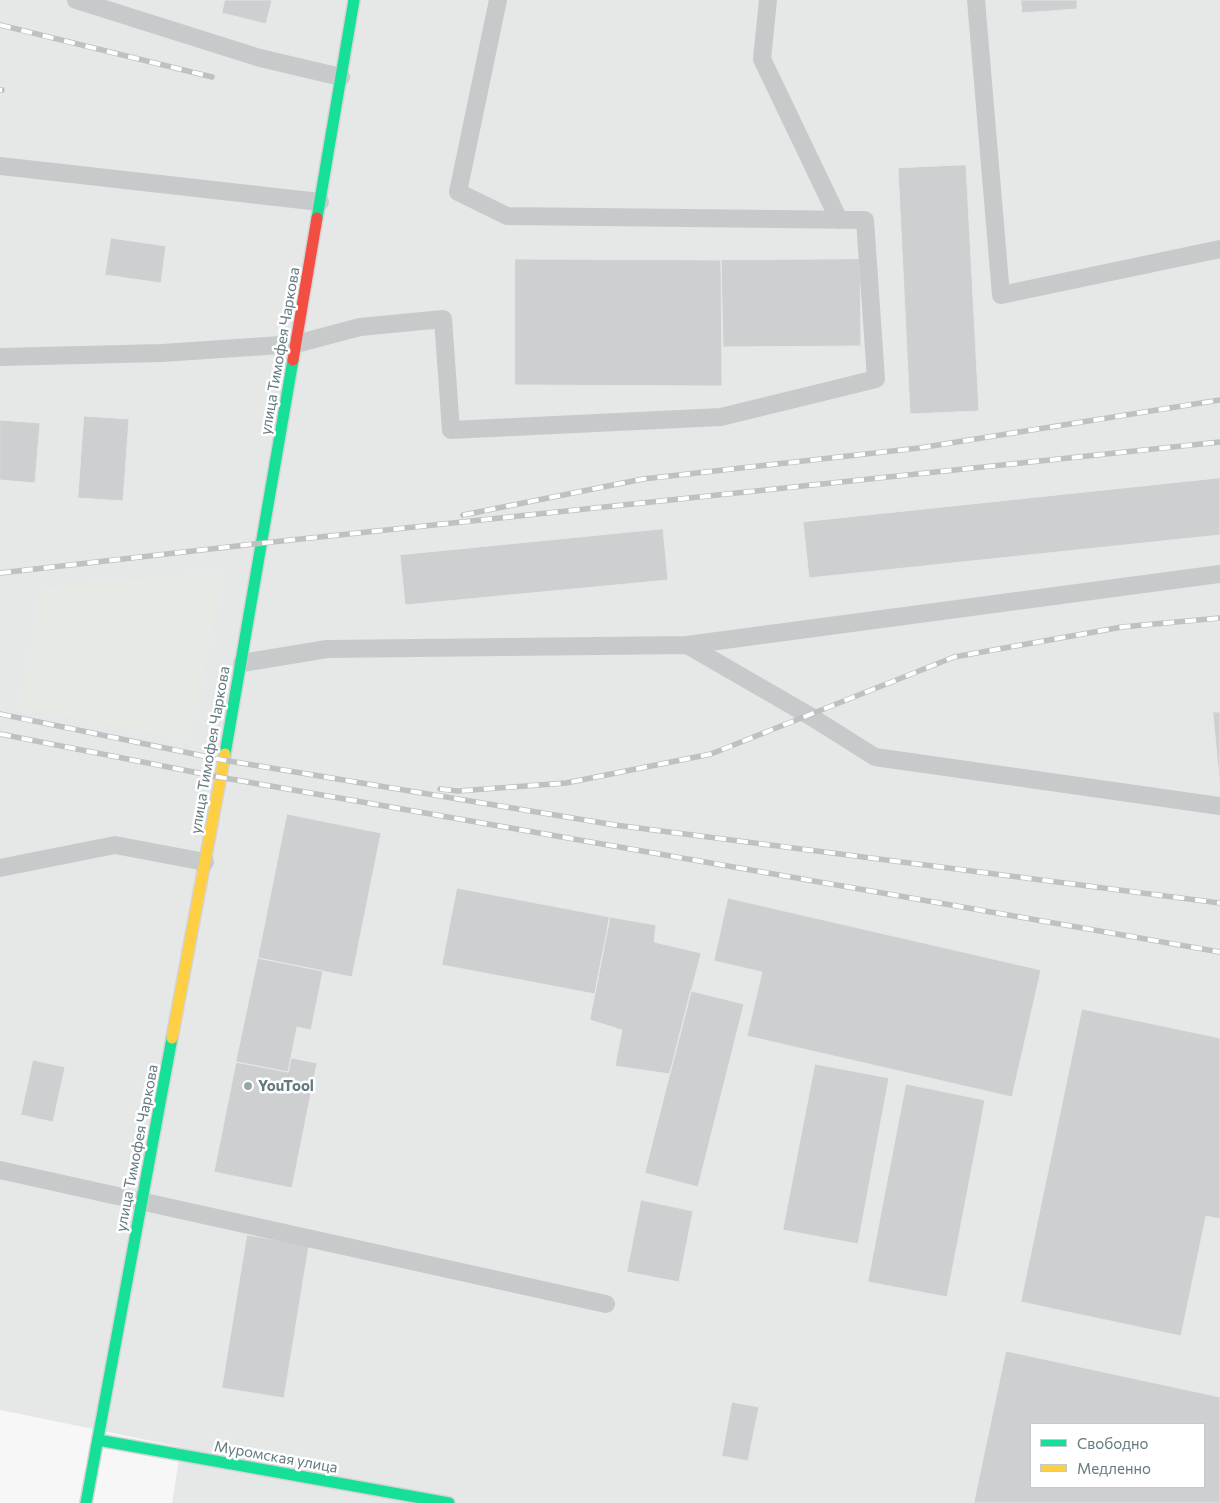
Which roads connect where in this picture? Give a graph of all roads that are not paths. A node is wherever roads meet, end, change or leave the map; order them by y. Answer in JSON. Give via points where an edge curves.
{"nodes":[{"id":1,"x":76,"y":0,"type":"edge"},
{"id":2,"x":354,"y":0,"type":"edge"},
{"id":3,"x":498,"y":0,"type":"edge"},
{"id":4,"x":768,"y":0,"type":"edge"},
{"id":5,"x":976,"y":0,"type":"edge"},
{"id":6,"x":341,"y":77,"type":"junction"},
{"id":7,"x":0,"y":166,"type":"edge"},
{"id":8,"x":320,"y":202,"type":"junction"},
{"id":9,"x":840,"y":220,"type":"junction"},
{"id":10,"x":1220,"y":249,"type":"edge"},
{"id":11,"x":296,"y":344,"type":"junction"},
{"id":12,"x":0,"y":358,"type":"edge"},
{"id":13,"x":1220,"y":574,"type":"edge"},
{"id":14,"x":687,"y":645,"type":"junction"},
{"id":15,"x":242,"y":663,"type":"junction"},
{"id":16,"x":1220,"y":806,"type":"edge"},
{"id":17,"x":205,"y":862,"type":"junction"},
{"id":18,"x":0,"y":868,"type":"edge"},
{"id":19,"x":0,"y":1170,"type":"edge"},
{"id":20,"x":143,"y":1200,"type":"junction"},
{"id":21,"x":606,"y":1304,"type":"dead end"},
{"id":22,"x":98,"y":1440,"type":"junction"},
{"id":23,"x":396,"y":1499,"type":"edge"},
{"id":24,"x":86,"y":1503,"type":"edge"},
{"id":25,"x":447,"y":1503,"type":"edge"}],
"edges":[{"from":1,"to":6,"type":"lane","via":[[260,58]]},
{"from":2,"to":6,"type":"main road","name":"улица Тимофея Чаркова"},
{"from":3,"to":9,"type":"lane","via":[[458,192],[507,216]]},
{"from":4,"to":9,"type":"lane","via":[[762,59]]},
{"from":5,"to":10,"type":"lane","via":[[1001,295]]},
{"from":6,"to":8,"type":"main road","name":"улица Тимофея Чаркова"},
{"from":7,"to":8,"type":"lane"},
{"from":8,"to":11,"type":"main road","name":"улица Тимофея Чаркова"},
{"from":9,"to":11,"type":"lane","via":[[865,220],[876,379],[721,417],[451,430],[443,319],[360,327]]},
{"from":11,"to":12,"type":"lane","via":[[162,353]]},
{"from":11,"to":15,"type":"main road","name":"улица Тимофея Чаркова"},
{"from":13,"to":14,"type":"lane"},
{"from":14,"to":15,"type":"lane","via":[[327,649]]},
{"from":14,"to":16,"type":"lane","via":[[875,757]]},
{"from":15,"to":17,"type":"main road","name":"улица Тимофея Чаркова"},
{"from":17,"to":18,"type":"lane","via":[[115,845]]},
{"from":17,"to":20,"type":"main road","name":"улица Тимофея Чаркова"},
{"from":19,"to":20,"type":"lane"},
{"from":20,"to":21,"type":"lane"},
{"from":20,"to":22,"type":"main road","name":"улица Тимофея Чаркова"},
{"from":22,"to":23,"type":"main road","name":"Муромская улица"},
{"from":22,"to":24,"type":"main road","name":"улица Тимофея Чаркова"},
{"from":23,"to":25,"type":"main road","name":"Муромская улица"}]}
